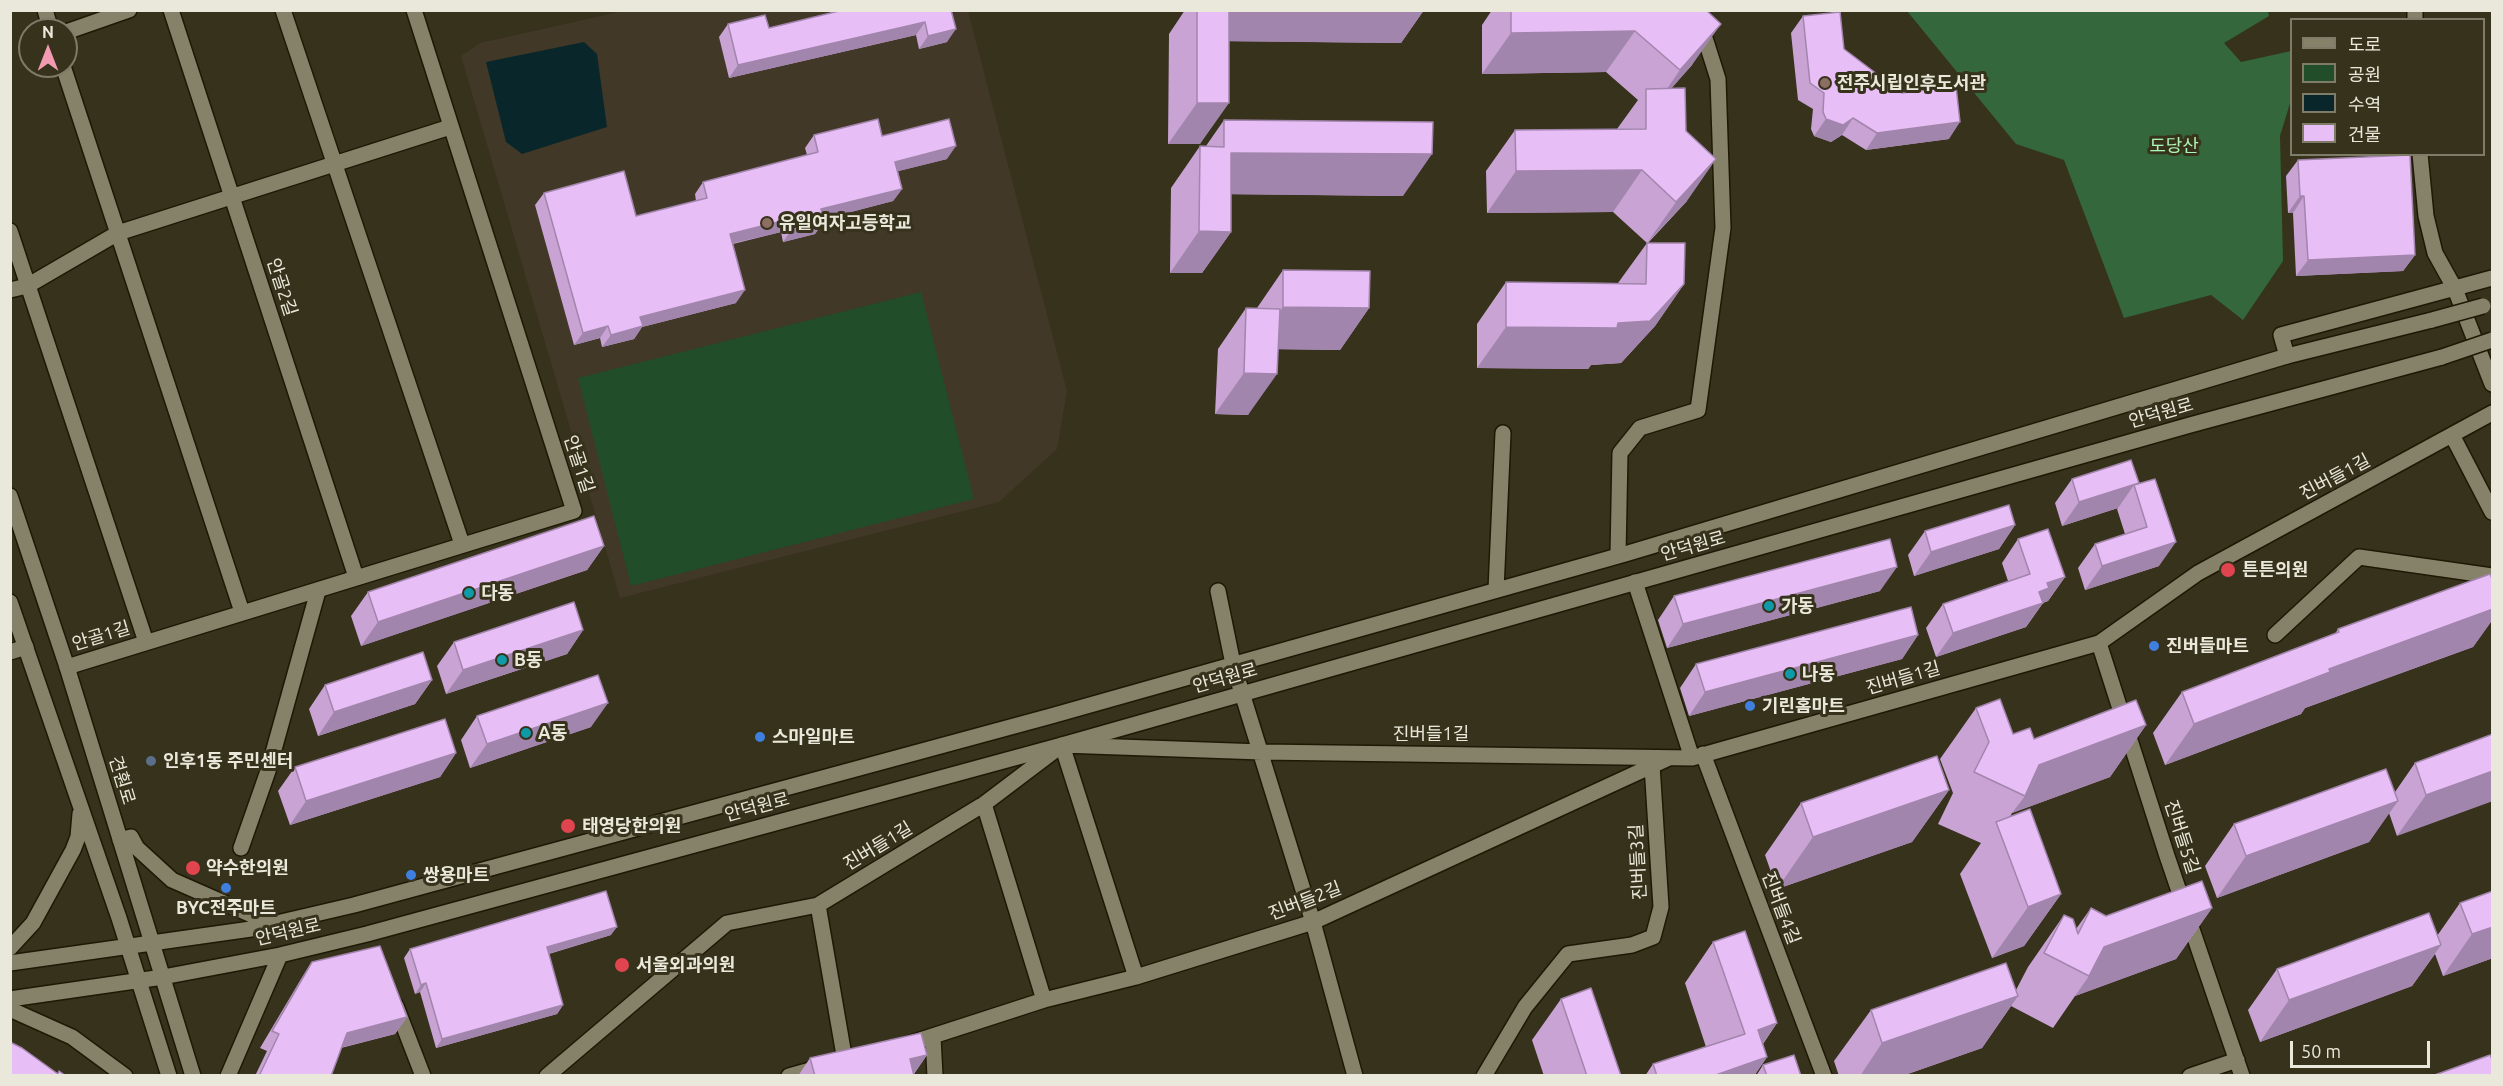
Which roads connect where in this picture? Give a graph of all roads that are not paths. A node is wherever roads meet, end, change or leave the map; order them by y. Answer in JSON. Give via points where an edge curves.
{"nodes":[{"id":1,"x":129,"y":10,"type":"edge"},
{"id":2,"x":171,"y":10,"type":"edge"},
{"id":3,"x":283,"y":10,"type":"edge"},
{"id":4,"x":414,"y":10,"type":"edge"},
{"id":5,"x":1678,"y":10,"type":"edge"},
{"id":6,"x":78,"y":28,"type":"edge"},
{"id":7,"x":67,"y":78,"type":"edge"},
{"id":8,"x":450,"y":127,"type":"junction"},
{"id":9,"x":2420,"y":156,"type":"edge"},
{"id":10,"x":335,"y":164,"type":"junction"},
{"id":11,"x":232,"y":197,"type":"junction"},
{"id":12,"x":10,"y":231,"type":"edge"},
{"id":13,"x":118,"y":234,"type":"junction"},
{"id":14,"x":2493,"y":278,"type":"edge"},
{"id":15,"x":27,"y":286,"type":"junction"},
{"id":16,"x":2455,"y":289,"type":"junction"},
{"id":17,"x":10,"y":290,"type":"edge"},
{"id":18,"x":2488,"y":304,"type":"edge"},
{"id":19,"x":2493,"y":340,"type":"edge"},
{"id":20,"x":2287,"y":356,"type":"junction"},
{"id":21,"x":2491,"y":378,"type":"edge"},
{"id":22,"x":2493,"y":413,"type":"edge"},
{"id":23,"x":1503,"y":433,"type":"dead end"},
{"id":24,"x":2452,"y":435,"type":"junction"},
{"id":25,"x":10,"y":496,"type":"edge"},
{"id":26,"x":2493,"y":512,"type":"edge"},
{"id":27,"x":462,"y":544,"type":"junction"},
{"id":28,"x":1618,"y":555,"type":"junction"},
{"id":29,"x":2493,"y":576,"type":"edge"},
{"id":30,"x":356,"y":577,"type":"junction"},
{"id":31,"x":1635,"y":582,"type":"junction"},
{"id":32,"x":1496,"y":590,"type":"junction"},
{"id":33,"x":318,"y":591,"type":"junction"},
{"id":34,"x":1218,"y":591,"type":"dead end"},
{"id":35,"x":10,"y":602,"type":"edge"},
{"id":36,"x":242,"y":612,"type":"junction"},
{"id":37,"x":2275,"y":635,"type":"dead end"},
{"id":38,"x":146,"y":642,"type":"junction"},
{"id":39,"x":2099,"y":643,"type":"junction"},
{"id":40,"x":26,"y":647,"type":"junction"},
{"id":41,"x":10,"y":652,"type":"edge"},
{"id":42,"x":1233,"y":664,"type":"junction"},
{"id":43,"x":68,"y":667,"type":"junction"},
{"id":44,"x":1243,"y":693,"type":"junction"},
{"id":45,"x":1062,"y":745,"type":"junction"},
{"id":46,"x":1262,"y":752,"type":"junction"},
{"id":47,"x":1675,"y":755,"type":"junction"},
{"id":48,"x":1698,"y":756,"type":"junction"},
{"id":49,"x":1652,"y":765,"type":"junction"},
{"id":50,"x":984,"y":804,"type":"junction"},
{"id":51,"x":81,"y":805,"type":"junction"},
{"id":52,"x":120,"y":840,"type":"junction"},
{"id":53,"x":241,"y":848,"type":"dead end"},
{"id":54,"x":818,"y":905,"type":"junction"},
{"id":55,"x":1313,"y":922,"type":"junction"},
{"id":56,"x":272,"y":924,"type":"junction"},
{"id":57,"x":152,"y":943,"type":"junction"},
{"id":58,"x":127,"y":946,"type":"junction"},
{"id":59,"x":10,"y":948,"type":"edge"},
{"id":60,"x":280,"y":955,"type":"junction"},
{"id":61,"x":10,"y":963,"type":"edge"},
{"id":62,"x":163,"y":977,"type":"junction"},
{"id":63,"x":1136,"y":977,"type":"junction"},
{"id":64,"x":138,"y":981,"type":"junction"},
{"id":65,"x":388,"y":988,"type":"edge"},
{"id":66,"x":10,"y":999,"type":"edge"},
{"id":67,"x":1044,"y":1000,"type":"junction"},
{"id":68,"x":10,"y":1005,"type":"edge"},
{"id":69,"x":933,"y":1037,"type":"junction"},
{"id":70,"x":889,"y":1049,"type":"edge"},
{"id":71,"x":2237,"y":1060,"type":"junction"},
{"id":72,"x":124,"y":1076,"type":"edge"},
{"id":73,"x":169,"y":1076,"type":"edge"},
{"id":74,"x":194,"y":1076,"type":"edge"},
{"id":75,"x":228,"y":1076,"type":"edge"},
{"id":76,"x":423,"y":1076,"type":"edge"},
{"id":77,"x":548,"y":1076,"type":"edge"},
{"id":78,"x":789,"y":1076,"type":"edge"},
{"id":79,"x":935,"y":1076,"type":"edge"},
{"id":80,"x":1355,"y":1076,"type":"edge"},
{"id":81,"x":1484,"y":1076,"type":"edge"},
{"id":82,"x":1824,"y":1076,"type":"edge"},
{"id":83,"x":2190,"y":1076,"type":"edge"},
{"id":84,"x":2242,"y":1076,"type":"edge"}],
"edges":[{"from":1,"to":6,"type":"street"},
{"from":2,"to":11,"type":"street","name":"안골2길"},
{"from":3,"to":10,"type":"street"},
{"from":4,"to":8,"type":"street"},
{"from":5,"to":28,"type":"street","via":[[1705,38],[1718,79],[1723,228],[1698,410],[1640,429],[1620,453]]},
{"from":7,"to":13,"type":"street"},
{"from":8,"to":10,"type":"street"},
{"from":8,"to":27,"type":"street","name":"안골1길","via":[[574,511]]},
{"from":9,"to":16,"type":"street","via":[[2426,216],[2435,253]]},
{"from":10,"to":11,"type":"street"},
{"from":10,"to":27,"type":"street"},
{"from":11,"to":13,"type":"street"},
{"from":11,"to":30,"type":"street","name":"안골2길"},
{"from":12,"to":15,"type":"street"},
{"from":13,"to":15,"type":"street"},
{"from":13,"to":36,"type":"street"},
{"from":14,"to":16,"type":"street"},
{"from":15,"to":17,"type":"street"},
{"from":15,"to":38,"type":"street","name":"안골1길"},
{"from":16,"to":20,"type":"street","via":[[2281,334]]},
{"from":16,"to":21,"type":"street"},
{"from":18,"to":20,"type":"street","name":"안덕원로","bridge":true},
{"from":19,"to":31,"type":"street","name":"안덕원로","bridge":true},
{"from":20,"to":28,"type":"street","name":"안덕원로"},
{"from":22,"to":24,"type":"street","name":"진버들1길"},
{"from":23,"to":32,"type":"street"},
{"from":24,"to":26,"type":"street"},
{"from":24,"to":39,"type":"street","name":"진버들1길","via":[[2198,573]]},
{"from":25,"to":43,"type":"street","name":"견훤로"},
{"from":27,"to":30,"type":"street","name":"안골1길"},
{"from":28,"to":32,"type":"street","name":"안덕원로"},
{"from":29,"to":37,"type":"street","via":[[2359,557]]},
{"from":30,"to":33,"type":"street","name":"안골1길"},
{"from":31,"to":44,"type":"street","name":"안덕원로"},
{"from":31,"to":48,"type":"street","name":"진버들4길"},
{"from":32,"to":42,"type":"street","name":"안덕원로"},
{"from":33,"to":36,"type":"street","name":"안골1길"},
{"from":33,"to":53,"type":"street","via":[[268,771]]},
{"from":34,"to":42,"type":"street"},
{"from":35,"to":40,"type":"street"},
{"from":36,"to":38,"type":"street","name":"안골1길"},
{"from":38,"to":43,"type":"street","name":"안골1길"},
{"from":39,"to":48,"type":"street","name":"진버들1길"},
{"from":39,"to":71,"type":"street","name":"진버들5길"},
{"from":40,"to":41,"type":"street"},
{"from":40,"to":51,"type":"street"},
{"from":42,"to":44,"type":"street"},
{"from":42,"to":56,"type":"street","name":"안덕원로","via":[[354,905]]},
{"from":43,"to":52,"type":"street","name":"견훤로"},
{"from":44,"to":45,"type":"street","name":"안덕원로"},
{"from":44,"to":46,"type":"street"},
{"from":45,"to":46,"type":"street","name":"진버들1길"},
{"from":45,"to":50,"type":"street","name":"진버들1길"},
{"from":45,"to":60,"type":"street","name":"안덕원로","via":[[369,939]]},
{"from":45,"to":63,"type":"street"},
{"from":46,"to":47,"type":"street","name":"진버들1길"},
{"from":46,"to":55,"type":"street"},
{"from":47,"to":48,"type":"street","name":"진버들1길"},
{"from":47,"to":49,"type":"street","name":"진버들2길"},
{"from":48,"to":82,"type":"street","name":"진버들4길"},
{"from":49,"to":55,"type":"street","name":"진버들2길"},
{"from":49,"to":81,"type":"street","name":"진버들3길","via":[[1661,907],[1653,937],[1632,945],[1568,954],[1526,1007]]},
{"from":50,"to":54,"type":"street","name":"진버들1길"},
{"from":50,"to":67,"type":"street"},
{"from":51,"to":58,"type":"street"},
{"from":51,"to":59,"type":"street","via":[[73,850],[33,923]]},
{"from":52,"to":56,"type":"street","via":[[131,837],[137,848],[172,880]]},
{"from":52,"to":57,"type":"street","name":"견훤로"},
{"from":54,"to":77,"type":"street","name":"진버들1길","via":[[727,923]]},
{"from":54,"to":78,"type":"street","via":[[850,1059]]},
{"from":55,"to":63,"type":"street","name":"진버들2길"},
{"from":55,"to":80,"type":"street"},
{"from":56,"to":57,"type":"street","name":"안덕원로"},
{"from":57,"to":58,"type":"street","name":"안덕원로"},
{"from":57,"to":62,"type":"street","name":"견훤로"},
{"from":58,"to":61,"type":"street","name":"안덕원로"},
{"from":58,"to":64,"type":"street"},
{"from":60,"to":62,"type":"street","name":"안덕원로"},
{"from":60,"to":75,"type":"street"},
{"from":62,"to":64,"type":"street","name":"안덕원로"},
{"from":62,"to":74,"type":"street","name":"견훤로"},
{"from":63,"to":67,"type":"street","name":"진버들2길"},
{"from":64,"to":66,"type":"street","name":"안덕원로"},
{"from":64,"to":73,"type":"street"},
{"from":65,"to":76,"type":"street"},
{"from":67,"to":69,"type":"street","name":"진버들2길"},
{"from":68,"to":72,"type":"street","via":[[14,1011],[72,1037]]},
{"from":69,"to":70,"type":"street","name":"진버들2길"},
{"from":69,"to":79,"type":"street"},
{"from":71,"to":83,"type":"street"},
{"from":71,"to":84,"type":"street","name":"진버들5길"}]}
